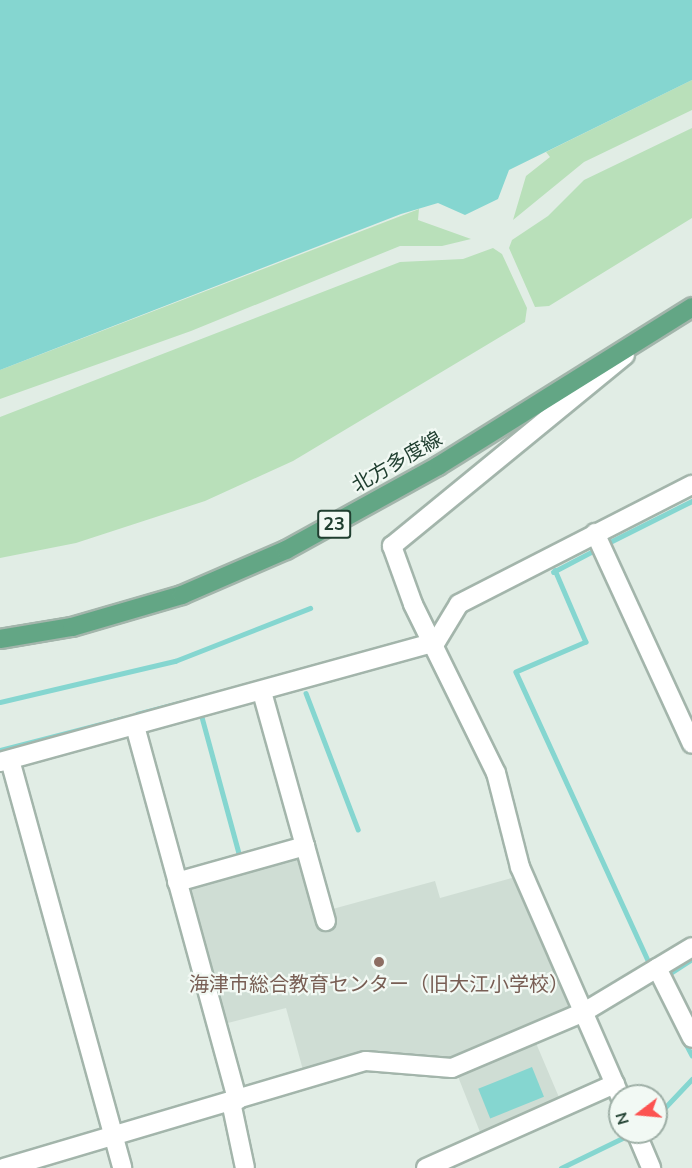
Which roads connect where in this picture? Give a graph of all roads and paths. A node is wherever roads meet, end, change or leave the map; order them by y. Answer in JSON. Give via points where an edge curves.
{"nodes":[{"id":1,"x":692,"y":307,"type":"edge"},
{"id":2,"x":639,"y":341,"type":"junction"},
{"id":3,"x":692,"y":485,"type":"edge"},
{"id":4,"x":599,"y":542,"type":"junction"},
{"id":5,"x":0,"y":639,"type":"edge"},
{"id":6,"x":436,"y":642,"type":"junction"},
{"id":7,"x":262,"y":692,"type":"junction"},
{"id":8,"x":135,"y":726,"type":"junction"},
{"id":9,"x":692,"y":744,"type":"edge"},
{"id":10,"x":5,"y":761,"type":"edge"},
{"id":11,"x":305,"y":846,"type":"junction"},
{"id":12,"x":177,"y":882,"type":"junction"},
{"id":13,"x":326,"y":921,"type":"dead end"},
{"id":14,"x":692,"y":947,"type":"edge"},
{"id":15,"x":657,"y":968,"type":"junction"},
{"id":16,"x":584,"y":1011,"type":"junction"},
{"id":17,"x":692,"y":1038,"type":"edge"},
{"id":18,"x":614,"y":1084,"type":"edge"},
{"id":19,"x":608,"y":1094,"type":"edge"},
{"id":20,"x":234,"y":1101,"type":"junction"},
{"id":21,"x":114,"y":1136,"type":"junction"},
{"id":22,"x":641,"y":1144,"type":"edge"},
{"id":23,"x":4,"y":1168,"type":"edge"},
{"id":24,"x":122,"y":1168,"type":"edge"},
{"id":25,"x":245,"y":1168,"type":"edge"},
{"id":26,"x":426,"y":1168,"type":"edge"},
{"id":27,"x":651,"y":1168,"type":"edge"}],
"edges":[{"from":1,"to":2,"type":"main road","name":"北方多度線","number":"23"},
{"from":2,"to":5,"type":"main road","name":"北方多度線","number":"23","via":[[438,466],[286,550],[182,595],[72,627]]},
{"from":2,"to":6,"type":"street","via":[[503,459],[392,546],[413,604]]},
{"from":3,"to":4,"type":"street"},
{"from":4,"to":6,"type":"street","via":[[459,604]]},
{"from":4,"to":9,"type":"street"},
{"from":6,"to":7,"type":"street"},
{"from":6,"to":16,"type":"street","via":[[496,773],[520,867]]},
{"from":7,"to":8,"type":"street"},
{"from":7,"to":11,"type":"street"},
{"from":8,"to":10,"type":"street"},
{"from":8,"to":12,"type":"street"},
{"from":10,"to":21,"type":"street"},
{"from":11,"to":12,"type":"street"},
{"from":11,"to":13,"type":"street"},
{"from":12,"to":20,"type":"street"},
{"from":14,"to":15,"type":"street"},
{"from":15,"to":16,"type":"street"},
{"from":15,"to":17,"type":"street"},
{"from":16,"to":18,"type":"street"},
{"from":16,"to":20,"type":"street","via":[[452,1068],[366,1061]]},
{"from":19,"to":26,"type":"street"},
{"from":20,"to":21,"type":"street"},
{"from":20,"to":25,"type":"street"},
{"from":21,"to":23,"type":"street"},
{"from":21,"to":24,"type":"street"},
{"from":22,"to":27,"type":"street"}]}
